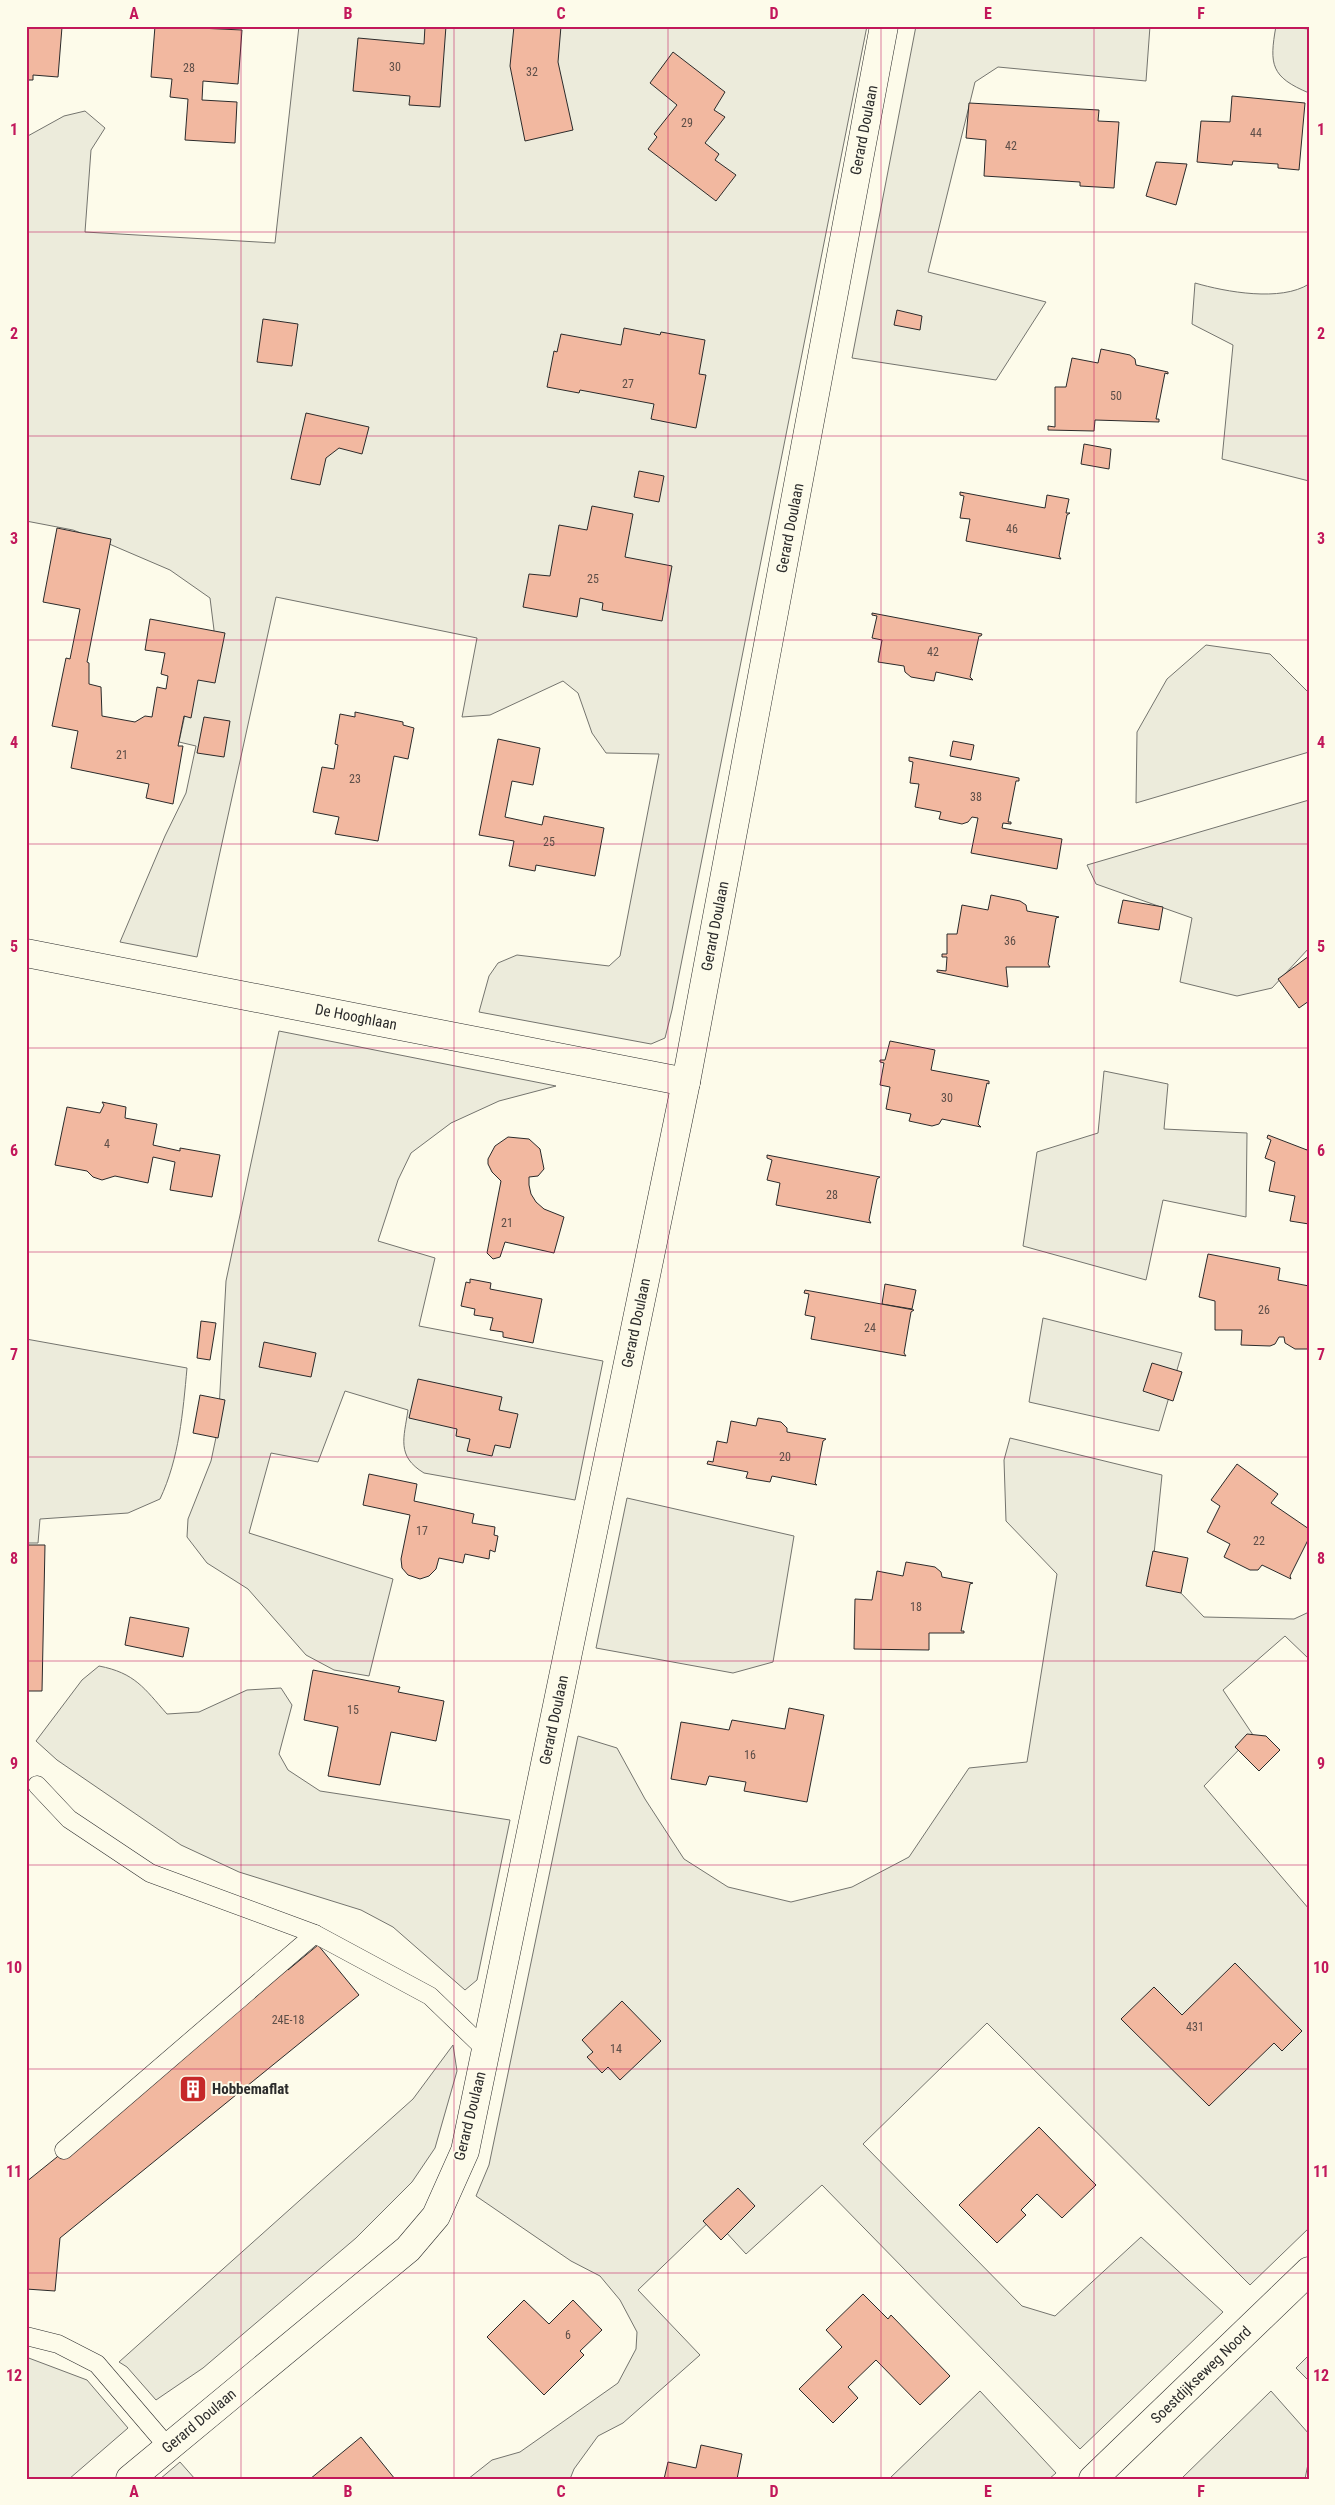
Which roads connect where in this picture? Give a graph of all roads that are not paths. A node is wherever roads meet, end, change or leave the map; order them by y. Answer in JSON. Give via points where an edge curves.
{"nodes":[{"id":1,"x":884,"y":26,"type":"edge"},
{"id":2,"x":26,"y":953,"type":"edge"},
{"id":3,"x":686,"y":1082,"type":"junction"},
{"id":4,"x":37,"y":1785,"type":"dead end"},
{"id":5,"x":315,"y":1934,"type":"junction"},
{"id":6,"x":486,"y":2050,"type":"junction"},
{"id":7,"x":64,"y":2150,"type":"dead end"},
{"id":8,"x":1309,"y":2271,"type":"edge"},
{"id":9,"x":26,"y":2336,"type":"edge"},
{"id":10,"x":168,"y":2446,"type":"junction"},
{"id":11,"x":130,"y":2479,"type":"edge"},
{"id":12,"x":1093,"y":2479,"type":"edge"}],
"edges":[{"from":1,"to":3,"type":"street","name":"Gerard Doulaan"},
{"from":2,"to":3,"type":"street","name":"De Hooghlaan"},
{"from":3,"to":6,"type":"street","name":"Gerard Doulaan"},
{"from":4,"to":5,"type":"lane","via":[[69,1819],[150,1873]]},
{"from":5,"to":6,"type":"lane","via":[[430,1996]]},
{"from":5,"to":7,"type":"lane"},
{"from":6,"to":10,"type":"street","name":"Gerard Doulaan","via":[[465,2151],[436,2216],[408,2249]]},
{"from":8,"to":12,"type":"street","name":"Soestdijkseweg Noord"},
{"from":9,"to":10,"type":"lane","via":[[58,2344],[97,2364]]},
{"from":10,"to":11,"type":"street","name":"Gerard Doulaan"}]}
